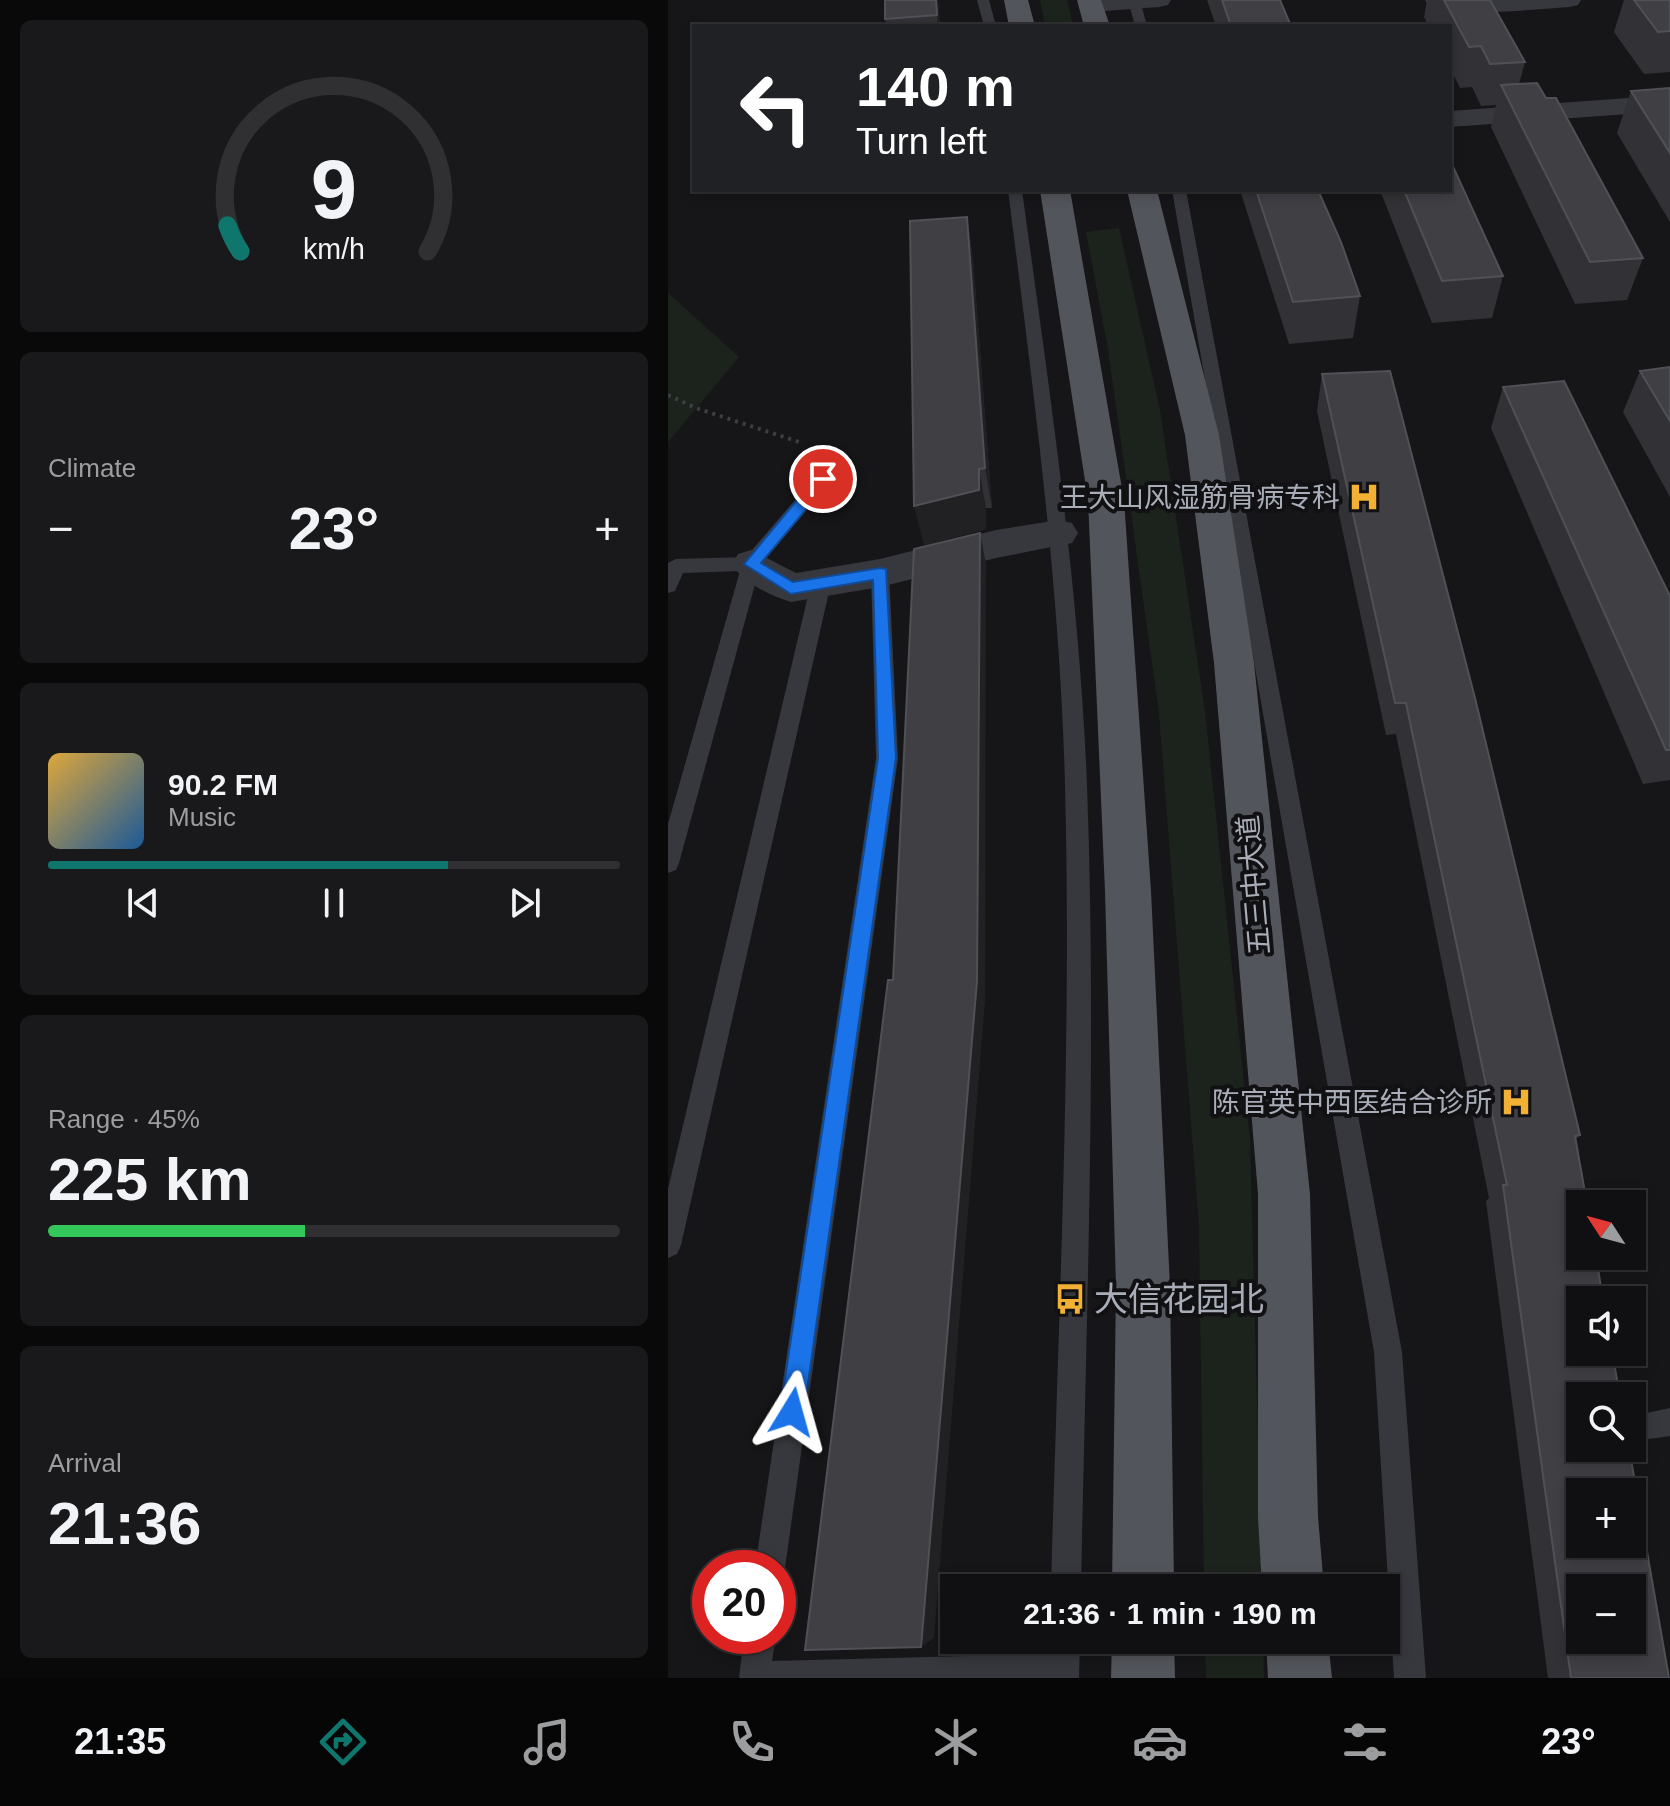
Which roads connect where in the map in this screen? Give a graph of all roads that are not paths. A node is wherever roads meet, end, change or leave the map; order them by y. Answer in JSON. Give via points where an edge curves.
{"nodes":[{"id":1,"x":983,"y":0,"type":"edge"},
{"id":2,"x":1016,"y":0,"type":"edge"},
{"id":3,"x":1437,"y":0,"type":"edge"},
{"id":4,"x":1569,"y":0,"type":"edge"},
{"id":5,"x":1142,"y":7,"type":"edge"},
{"id":6,"x":1092,"y":10,"type":"edge"},
{"id":7,"x":989,"y":24,"type":"edge"},
{"id":8,"x":1022,"y":24,"type":"edge"},
{"id":9,"x":1670,"y":103,"type":"edge"},
{"id":10,"x":1452,"y":119,"type":"edge"},
{"id":11,"x":1015,"y":192,"type":"edge"},
{"id":12,"x":1055,"y":192,"type":"edge"},
{"id":13,"x":1142,"y":192,"type":"edge"},
{"id":14,"x":1179,"y":192,"type":"edge"},
{"id":15,"x":823,"y":451,"type":"road end"},
{"id":16,"x":1059,"y":533,"type":"junction"},
{"id":17,"x":751,"y":564,"type":"junction"},
{"id":18,"x":880,"y":573,"type":"junction"},
{"id":19,"x":821,"y":583,"type":"junction"},
{"id":20,"x":668,"y":586,"type":"edge"},
{"id":21,"x":668,"y":863,"type":"edge"},
{"id":22,"x":668,"y":1245,"type":"edge"},
{"id":23,"x":773,"y":1550,"type":"edge"},
{"id":24,"x":1066,"y":1574,"type":"edge"},
{"id":25,"x":1143,"y":1574,"type":"edge"},
{"id":26,"x":1292,"y":1574,"type":"edge"},
{"id":27,"x":757,"y":1654,"type":"edge"},
{"id":28,"x":1143,"y":1654,"type":"edge"},
{"id":29,"x":1298,"y":1654,"type":"edge"},
{"id":30,"x":1063,"y":1662,"type":"edge"},
{"id":31,"x":1143,"y":1678,"type":"edge"},
{"id":32,"x":1300,"y":1678,"type":"edge"},
{"id":33,"x":1410,"y":1678,"type":"edge"}],
"edges":[{"from":1,"to":7,"type":"lane"},
{"from":2,"to":8,"type":"main road"},
{"from":3,"to":4,"type":"street","via":[[1488,5]]},
{"from":5,"to":6,"type":"street"},
{"from":9,"to":10,"type":"street"},
{"from":11,"to":16,"type":"lane"},
{"from":12,"to":25,"type":"main road","via":[[1106,500],[1143,1287]]},
{"from":13,"to":26,"type":"main road","name":"五三中大道","via":[[1202,435],[1234,663],[1284,1194]]},
{"from":14,"to":33,"type":"lane","via":[[1388,1352]]},
{"from":15,"to":17,"type":"lane","via":[[823,479]]},
{"from":16,"to":18,"type":"street"},
{"from":16,"to":24,"type":"lane","via":[[1076,784],[1077,1101]]},
{"from":17,"to":19,"type":"street","via":[[791,588]]},
{"from":17,"to":20,"type":"lane","via":[[676,566]]},
{"from":17,"to":21,"type":"lane"},
{"from":18,"to":19,"type":"street"},
{"from":18,"to":23,"type":"lane","via":[[887,758]]},
{"from":19,"to":22,"type":"lane"},
{"from":27,"to":30,"type":"lane","via":[[754,1677]]},
{"from":28,"to":31,"type":"main road"},
{"from":29,"to":32,"type":"main road"}]}
